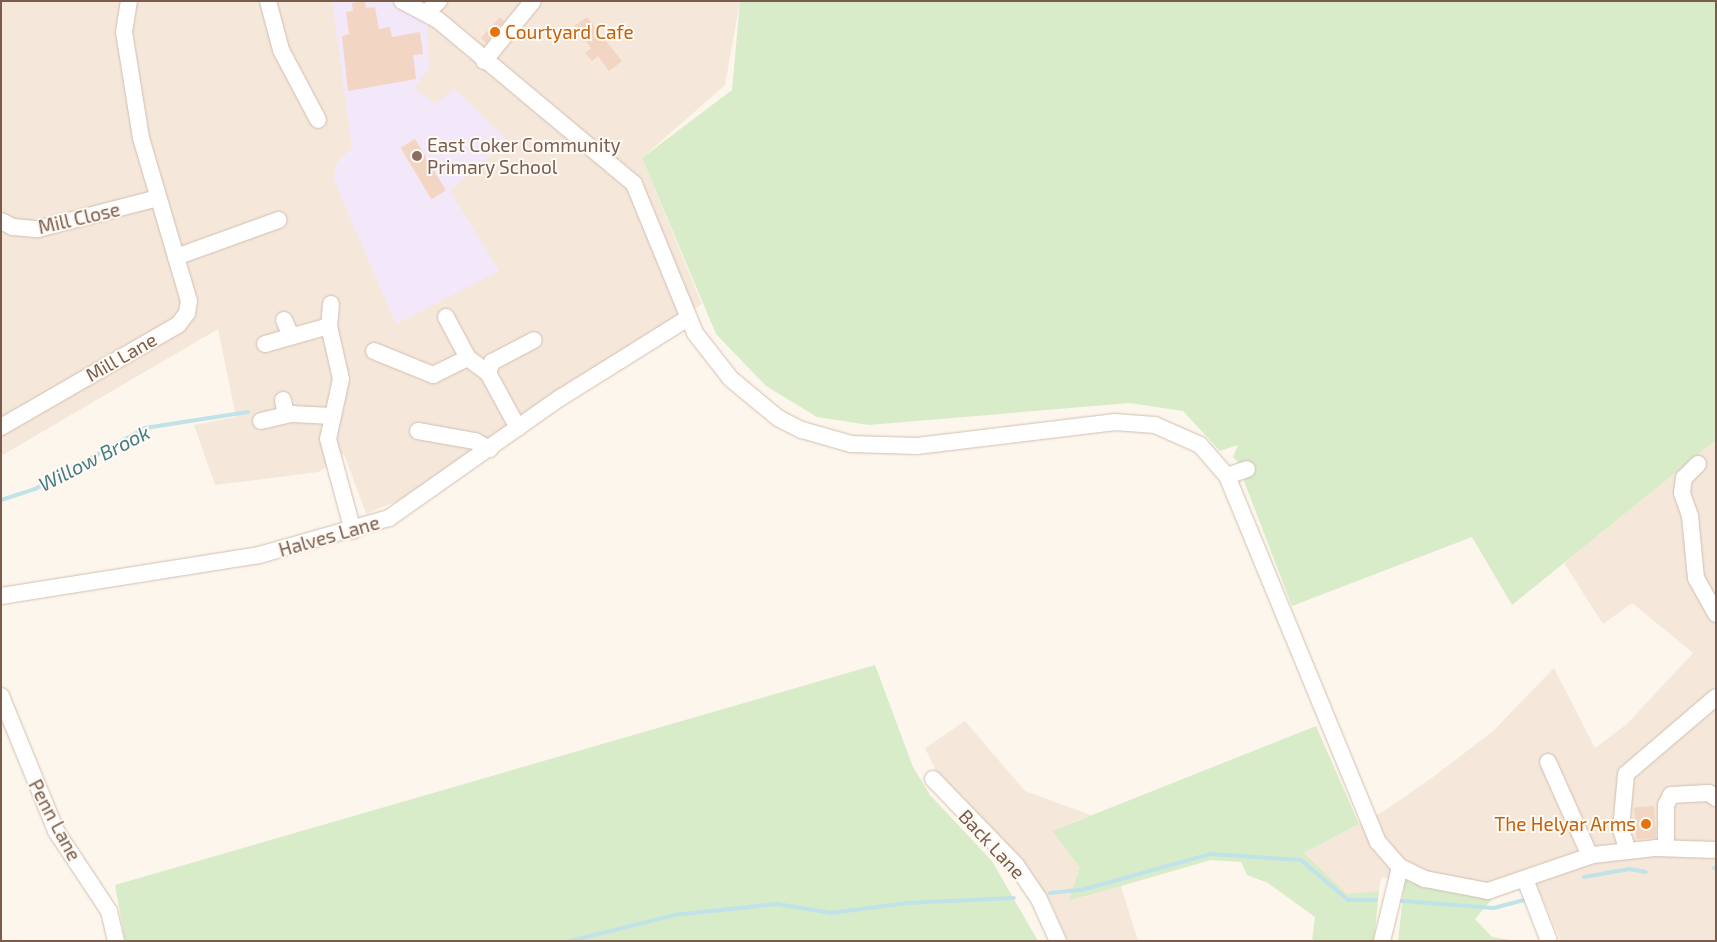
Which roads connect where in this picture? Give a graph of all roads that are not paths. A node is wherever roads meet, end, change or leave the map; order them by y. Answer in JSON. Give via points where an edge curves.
{"nodes":[{"id":1,"x":128,"y":1,"type":"edge"},
{"id":2,"x":268,"y":1,"type":"edge"},
{"id":3,"x":402,"y":1,"type":"edge"},
{"id":4,"x":439,"y":1,"type":"edge"},
{"id":5,"x":533,"y":1,"type":"edge"},
{"id":6,"x":426,"y":13,"type":"junction"},
{"id":7,"x":484,"y":61,"type":"junction"},
{"id":8,"x":318,"y":120,"type":"dead end"},
{"id":9,"x":158,"y":198,"type":"junction"},
{"id":10,"x":1,"y":221,"type":"edge"},
{"id":11,"x":279,"y":221,"type":"dead end"},
{"id":12,"x":176,"y":257,"type":"junction"},
{"id":13,"x":331,"y":304,"type":"dead end"},
{"id":14,"x":446,"y":317,"type":"dead end"},
{"id":15,"x":688,"y":318,"type":"junction"},
{"id":16,"x":284,"y":320,"type":"dead end"},
{"id":17,"x":329,"y":326,"type":"junction"},
{"id":18,"x":291,"y":336,"type":"junction"},
{"id":19,"x":534,"y":340,"type":"dead end"},
{"id":20,"x":265,"y":344,"type":"dead end"},
{"id":21,"x":374,"y":351,"type":"dead end"},
{"id":22,"x":468,"y":358,"type":"junction"},
{"id":23,"x":488,"y":373,"type":"junction"},
{"id":24,"x":332,"y":416,"type":"junction"},
{"id":25,"x":261,"y":421,"type":"dead end"},
{"id":26,"x":1,"y":427,"type":"edge"},
{"id":27,"x":518,"y":428,"type":"junction"},
{"id":28,"x":418,"y":431,"type":"dead end"},
{"id":29,"x":490,"y":449,"type":"junction"},
{"id":30,"x":1698,"y":464,"type":"dead end"},
{"id":31,"x":1247,"y":469,"type":"dead end"},
{"id":32,"x":1227,"y":476,"type":"junction"},
{"id":33,"x":353,"y":531,"type":"junction"},
{"id":34,"x":1,"y":596,"type":"edge"},
{"id":35,"x":1716,"y":614,"type":"edge"},
{"id":36,"x":1,"y":696,"type":"edge"},
{"id":37,"x":1716,"y":697,"type":"edge"},
{"id":38,"x":1548,"y":762,"type":"dead end"},
{"id":39,"x":932,"y":778,"type":"dead end"},
{"id":40,"x":1716,"y":798,"type":"edge"},
{"id":41,"x":1666,"y":848,"type":"junction"},
{"id":42,"x":1716,"y":850,"type":"edge"},
{"id":43,"x":1628,"y":851,"type":"junction"},
{"id":44,"x":1590,"y":856,"type":"junction"},
{"id":45,"x":1400,"y":867,"type":"junction"},
{"id":46,"x":1525,"y":879,"type":"junction"},
{"id":47,"x":116,"y":941,"type":"edge"},
{"id":48,"x":1058,"y":941,"type":"edge"},
{"id":49,"x":1382,"y":941,"type":"edge"},
{"id":50,"x":1549,"y":941,"type":"edge"}],
"edges":[{"from":1,"to":9,"type":"street","name":"Mill Lane","via":[[124,32],[127,59]]},
{"from":2,"to":8,"type":"street","via":[[291,75]]},
{"from":3,"to":6,"type":"street"},
{"from":4,"to":6,"type":"street"},
{"from":5,"to":7,"type":"street"},
{"from":6,"to":7,"type":"street"},
{"from":7,"to":15,"type":"street","via":[[634,184],[646,203]]},
{"from":9,"to":10,"type":"street","name":"Mill Close","via":[[38,229],[14,227]]},
{"from":9,"to":12,"type":"street","name":"Mill Lane"},
{"from":11,"to":12,"type":"street"},
{"from":12,"to":26,"type":"street","name":"Mill Lane","via":[[189,301],[178,325]]},
{"from":13,"to":17,"type":"street"},
{"from":14,"to":22,"type":"street"},
{"from":15,"to":27,"type":"street","name":"Halves Lane"},
{"from":15,"to":32,"type":"street","via":[[709,352],[753,400],[802,430],[828,439],[851,444],[917,446],[1137,423],[1184,435],[1219,462]]},
{"from":16,"to":18,"type":"street"},
{"from":17,"to":18,"type":"street"},
{"from":17,"to":24,"type":"street","via":[[341,379]]},
{"from":18,"to":20,"type":"street"},
{"from":19,"to":23,"type":"street","via":[[492,362]]},
{"from":21,"to":22,"type":"street","via":[[433,375]]},
{"from":22,"to":23,"type":"street"},
{"from":23,"to":27,"type":"street"},
{"from":24,"to":25,"type":"street","via":[[284,408]]},
{"from":24,"to":33,"type":"street","via":[[328,439]]},
{"from":27,"to":29,"type":"street","name":"Halves Lane"},
{"from":28,"to":29,"type":"street","via":[[475,441]]},
{"from":29,"to":33,"type":"street","name":"Halves Lane","via":[[424,498],[389,518]]},
{"from":30,"to":35,"type":"street","via":[[1684,478],[1682,493],[1690,516],[1696,578]]},
{"from":31,"to":32,"type":"street"},
{"from":32,"to":45,"type":"street","via":[[1378,842]]},
{"from":33,"to":34,"type":"street","name":"Halves Lane","via":[[259,555]]},
{"from":36,"to":47,"type":"street","name":"Penn Lane","via":[[56,831],[109,911]]},
{"from":37,"to":43,"type":"street","via":[[1626,774],[1621,829]]},
{"from":38,"to":44,"type":"street"},
{"from":39,"to":48,"type":"street","name":"Back Lane","via":[[1016,865],[1039,899]]},
{"from":40,"to":41,"type":"street","via":[[1709,793],[1671,795],[1666,805]]},
{"from":41,"to":42,"type":"street"},
{"from":41,"to":43,"type":"street"},
{"from":43,"to":44,"type":"street"},
{"from":44,"to":46,"type":"street"},
{"from":45,"to":46,"type":"street","via":[[1425,879],[1474,890]]},
{"from":45,"to":49,"type":"street"},
{"from":46,"to":50,"type":"street"}]}
